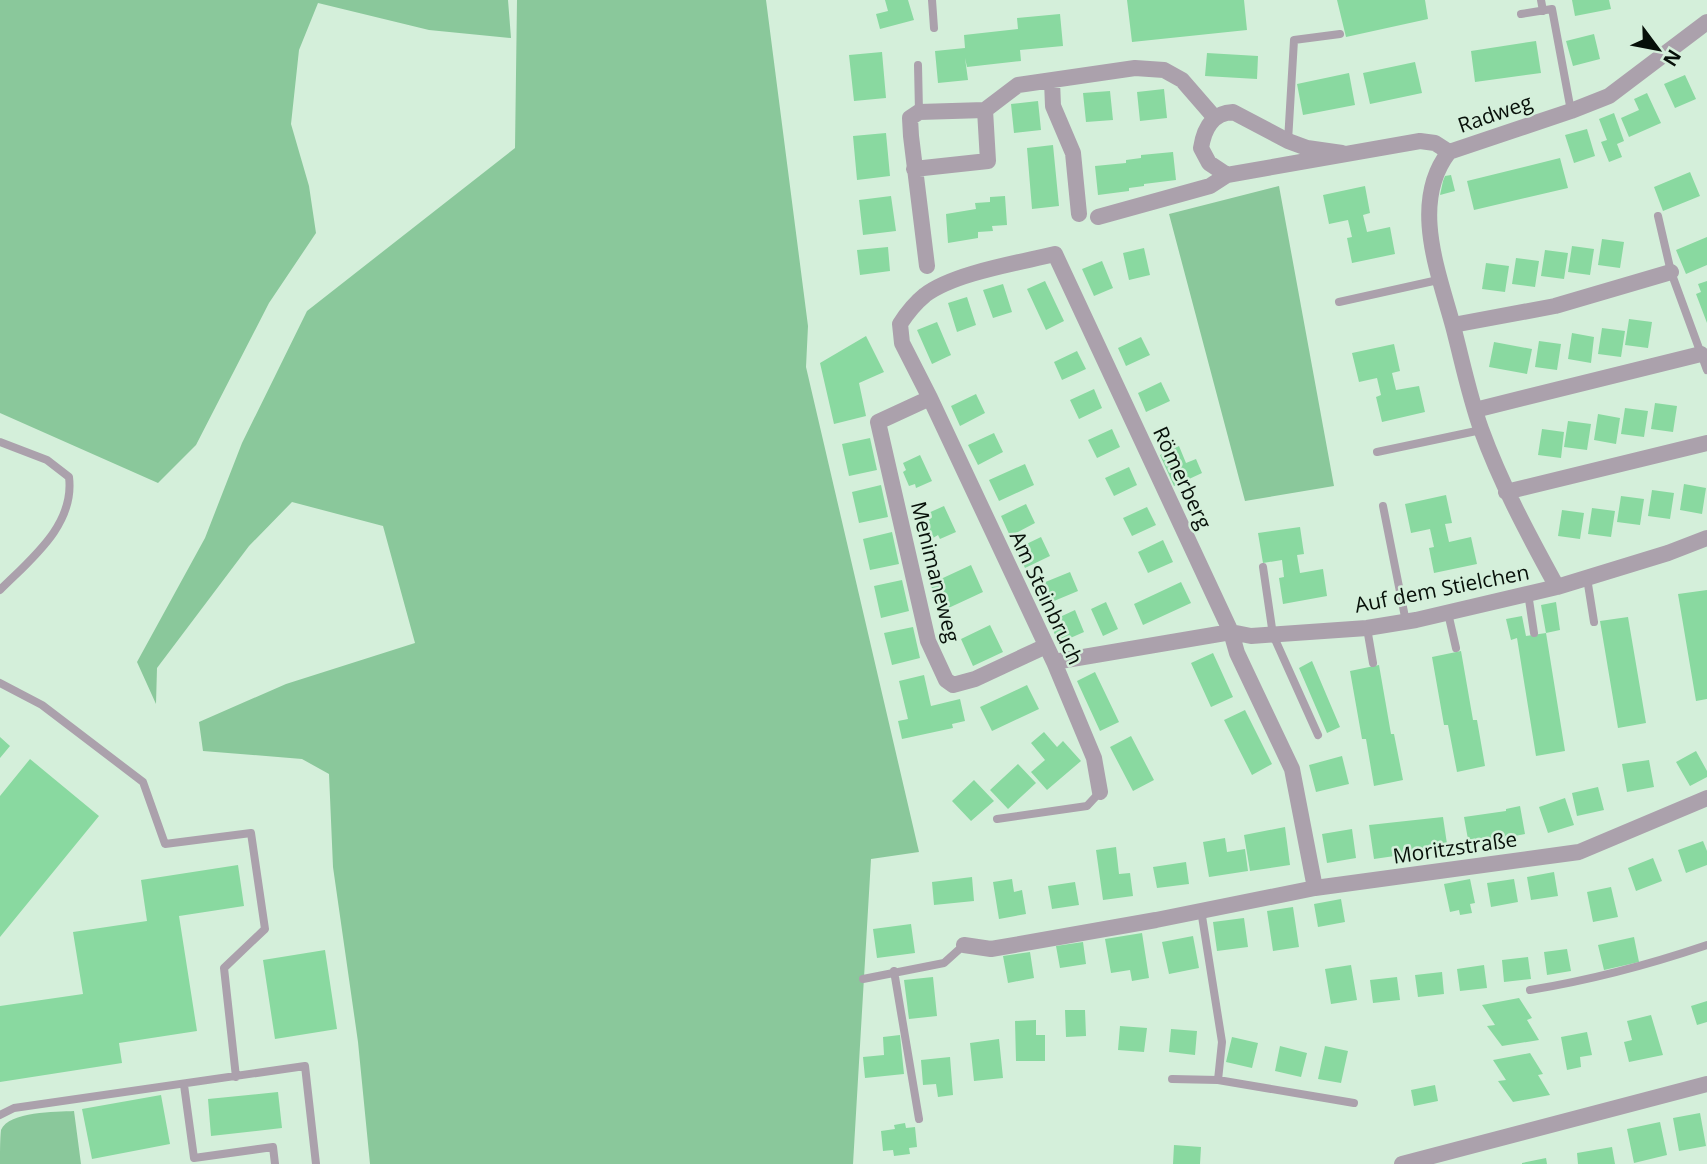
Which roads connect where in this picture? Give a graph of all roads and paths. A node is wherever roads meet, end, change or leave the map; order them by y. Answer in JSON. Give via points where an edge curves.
{"nodes":[{"id":1,"x":932,"y":0,"type":"edge"},
{"id":2,"x":1541,"y":0,"type":"edge"},
{"id":3,"x":1548,"y":7,"type":"edge"},
{"id":4,"x":1521,"y":14,"type":"dead end"},
{"id":5,"x":1707,"y":22,"type":"edge"},
{"id":6,"x":934,"y":27,"type":"dead end"},
{"id":7,"x":1340,"y":34,"type":"dead end"},
{"id":8,"x":918,"y":65,"type":"dead end"},
{"id":9,"x":1052,"y":81,"type":"junction"},
{"id":10,"x":985,"y":110,"type":"junction"},
{"id":11,"x":1572,"y":111,"type":"junction"},
{"id":12,"x":919,"y":112,"type":"junction"},
{"id":13,"x":1215,"y":118,"type":"junction"},
{"id":14,"x":1288,"y":141,"type":"junction"},
{"id":15,"x":1449,"y":152,"type":"junction"},
{"id":16,"x":1342,"y":153,"type":"junction"},
{"id":17,"x":914,"y":169,"type":"junction"},
{"id":18,"x":1224,"y":177,"type":"junction"},
{"id":19,"x":1079,"y":214,"type":"dead end"},
{"id":20,"x":1658,"y":216,"type":"dead end"},
{"id":21,"x":1098,"y":217,"type":"dead end"},
{"id":22,"x":927,"y":266,"type":"dead end"},
{"id":23,"x":1671,"y":272,"type":"junction"},
{"id":24,"x":1438,"y":280,"type":"junction"},
{"id":25,"x":1339,"y":303,"type":"dead end"},
{"id":26,"x":900,"y":324,"type":"joint"},
{"id":27,"x":1453,"y":325,"type":"junction"},
{"id":28,"x":1701,"y":354,"type":"junction"},
{"id":29,"x":1707,"y":370,"type":"edge"},
{"id":30,"x":930,"y":397,"type":"junction"},
{"id":31,"x":1475,"y":410,"type":"junction"},
{"id":32,"x":1481,"y":430,"type":"junction"},
{"id":33,"x":0,"y":442,"type":"edge"},
{"id":34,"x":1707,"y":443,"type":"edge"},
{"id":35,"x":1377,"y":452,"type":"dead end"},
{"id":36,"x":1506,"y":492,"type":"junction"},
{"id":37,"x":1383,"y":506,"type":"dead end"},
{"id":38,"x":1707,"y":538,"type":"edge"},
{"id":39,"x":1263,"y":567,"type":"dead end"},
{"id":40,"x":1587,"y":578,"type":"junction"},
{"id":41,"x":1557,"y":587,"type":"junction"},
{"id":42,"x":0,"y":590,"type":"edge"},
{"id":43,"x":1528,"y":593,"type":"junction"},
{"id":44,"x":1448,"y":613,"type":"junction"},
{"id":45,"x":1406,"y":622,"type":"junction"},
{"id":46,"x":1594,"y":622,"type":"dead end"},
{"id":47,"x":1367,"y":628,"type":"junction"},
{"id":48,"x":1231,"y":632,"type":"junction"},
{"id":49,"x":1534,"y":633,"type":"dead end"},
{"id":50,"x":1273,"y":635,"type":"junction"},
{"id":51,"x":1046,"y":646,"type":"junction"},
{"id":52,"x":1456,"y":648,"type":"dead end"},
{"id":53,"x":1054,"y":663,"type":"junction"},
{"id":54,"x":1373,"y":663,"type":"dead end"},
{"id":55,"x":0,"y":683,"type":"edge"},
{"id":56,"x":1318,"y":735,"type":"dead end"},
{"id":57,"x":1100,"y":792,"type":"joint"},
{"id":58,"x":1707,"y":798,"type":"edge"},
{"id":59,"x":997,"y":819,"type":"dead end"},
{"id":60,"x":1315,"y":888,"type":"junction"},
{"id":61,"x":1201,"y":910,"type":"junction"},
{"id":62,"x":964,"y":944,"type":"joint"},
{"id":63,"x":1707,"y":945,"type":"edge"},
{"id":64,"x":894,"y":971,"type":"junction"},
{"id":65,"x":863,"y":979,"type":"dead end"},
{"id":66,"x":1530,"y":990,"type":"dead end"},
{"id":67,"x":236,"y":1077,"type":"junction"},
{"id":68,"x":1172,"y":1079,"type":"dead end"},
{"id":69,"x":1218,"y":1080,"type":"junction"},
{"id":70,"x":1707,"y":1084,"type":"edge"},
{"id":71,"x":184,"y":1085,"type":"junction"},
{"id":72,"x":1354,"y":1103,"type":"dead end"},
{"id":73,"x":0,"y":1115,"type":"edge"},
{"id":74,"x":919,"y":1119,"type":"dead end"},
{"id":75,"x":275,"y":1164,"type":"edge"},
{"id":76,"x":316,"y":1164,"type":"edge"},
{"id":77,"x":1402,"y":1164,"type":"edge"}],
"edges":[{"from":1,"to":6,"type":"lane"},
{"from":2,"to":3,"type":"lane"},
{"from":3,"to":4,"type":"lane"},
{"from":3,"to":11,"type":"lane"},
{"from":5,"to":11,"type":"street","name":"Radweg","via":[[1609,96]]},
{"from":7,"to":14,"type":"lane","via":[[1294,40]]},
{"from":8,"to":12,"type":"lane"},
{"from":9,"to":10,"type":"street","via":[[1018,85]]},
{"from":9,"to":13,"type":"street","via":[[1135,68],[1164,70],[1182,80]]},
{"from":9,"to":19,"type":"street","via":[[1053,106],[1073,153]]},
{"from":10,"to":12,"type":"street"},
{"from":10,"to":17,"type":"street","via":[[988,161]]},
{"from":11,"to":15,"type":"street","name":"Radweg"},
{"from":12,"to":17,"type":"street","via":[[910,118]]},
{"from":13,"to":14,"type":"street","via":[[1233,112]]},
{"from":13,"to":18,"type":"street","via":[[1204,133],[1201,148]]},
{"from":14,"to":16,"type":"street"},
{"from":15,"to":16,"type":"street","via":[[1420,141]]},
{"from":15,"to":24,"type":"street","name":"Radweg","via":[[1433,179],[1429,205]]},
{"from":16,"to":18,"type":"street"},
{"from":17,"to":22,"type":"street"},
{"from":18,"to":21,"type":"street","via":[[1210,186]]},
{"from":20,"to":23,"type":"lane"},
{"from":23,"to":27,"type":"street","via":[[1555,306]]},
{"from":23,"to":28,"type":"lane"},
{"from":24,"to":25,"type":"lane"},
{"from":24,"to":27,"type":"street","name":"Radweg"},
{"from":26,"to":30,"type":"street","name":"Am Steinbruch","via":[[902,343]]},
{"from":26,"to":48,"type":"street","name":"Römerberg","via":[[926,294],[947,283],[1055,254]]},
{"from":27,"to":31,"type":"street","name":"Radweg"},
{"from":28,"to":29,"type":"lane"},
{"from":28,"to":31,"type":"street"},
{"from":30,"to":51,"type":"street","name":"Am Steinbruch"},
{"from":30,"to":51,"type":"street","name":"Menimaneweg","via":[[878,422],[928,641],[946,680],[953,685],[975,679]]},
{"from":31,"to":32,"type":"street","name":"Radweg"},
{"from":32,"to":35,"type":"lane"},
{"from":32,"to":36,"type":"street","name":"Radweg"},
{"from":33,"to":42,"type":"lane","via":[[47,460],[69,477],[71,491],[65,513],[47,542]]},
{"from":34,"to":36,"type":"street"},
{"from":36,"to":41,"type":"street","name":"Radweg"},
{"from":37,"to":45,"type":"lane"},
{"from":38,"to":40,"type":"street","name":"Auf dem Stielchen"},
{"from":39,"to":50,"type":"lane"},
{"from":40,"to":41,"type":"street","name":"Auf dem Stielchen"},
{"from":40,"to":46,"type":"lane"},
{"from":41,"to":43,"type":"street","name":"Auf dem Stielchen"},
{"from":43,"to":44,"type":"street","name":"Auf dem Stielchen"},
{"from":43,"to":49,"type":"lane"},
{"from":44,"to":45,"type":"street","name":"Auf dem Stielchen"},
{"from":44,"to":52,"type":"lane"},
{"from":45,"to":47,"type":"street","name":"Auf dem Stielchen"},
{"from":47,"to":50,"type":"street","name":"Auf dem Stielchen"},
{"from":47,"to":54,"type":"lane"},
{"from":48,"to":50,"type":"street","name":"Auf dem Stielchen"},
{"from":48,"to":53,"type":"street","name":"Auf dem Stielchen"},
{"from":48,"to":60,"type":"street","name":"Römerberg","via":[[1293,769]]},
{"from":50,"to":56,"type":"lane"},
{"from":51,"to":53,"type":"street","name":"Am Steinbruch"},
{"from":53,"to":57,"type":"street","name":"Am Steinbruch","via":[[1094,758]]},
{"from":55,"to":67,"type":"lane","via":[[42,705],[142,782],[165,844],[251,833],[265,929],[224,968]]},
{"from":57,"to":59,"type":"lane","name":"Am Steinbruch","via":[[1087,806]]},
{"from":58,"to":60,"type":"street","name":"Moritzstraße","via":[[1579,852]]},
{"from":60,"to":61,"type":"street","name":"Moritzstraße"},
{"from":61,"to":62,"type":"street","name":"Moritzstraße","via":[[991,949]]},
{"from":61,"to":69,"type":"lane","via":[[1222,1042]]},
{"from":62,"to":64,"type":"lane","via":[[944,963]]},
{"from":63,"to":66,"type":"lane","via":[[1648,966]]},
{"from":64,"to":65,"type":"lane"},
{"from":64,"to":74,"type":"lane"},
{"from":67,"to":71,"type":"lane"},
{"from":67,"to":76,"type":"lane","via":[[306,1066]]},
{"from":68,"to":69,"type":"lane"},
{"from":69,"to":72,"type":"lane"},
{"from":70,"to":77,"type":"street"},
{"from":71,"to":73,"type":"lane","via":[[14,1108]]},
{"from":71,"to":75,"type":"lane","via":[[194,1158],[273,1147]]}]}
